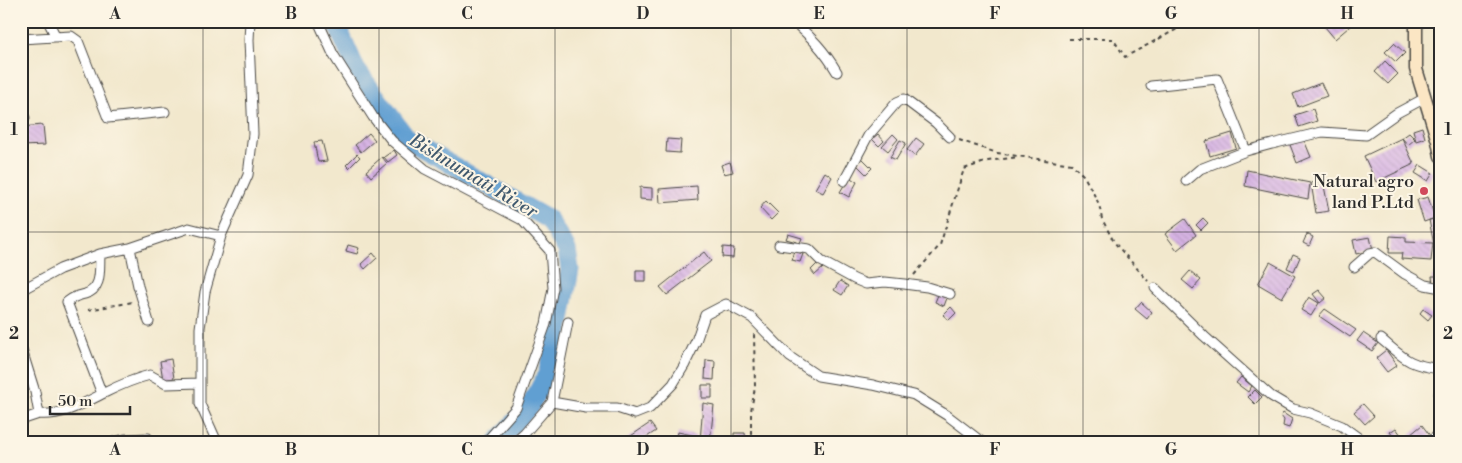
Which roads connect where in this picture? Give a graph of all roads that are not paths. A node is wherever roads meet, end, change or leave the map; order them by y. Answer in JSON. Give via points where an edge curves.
{"nodes":[{"id":1,"x":48,"y":21,"type":"edge"},
{"id":2,"x":250,"y":21,"type":"edge"},
{"id":3,"x":318,"y":21,"type":"edge"},
{"id":4,"x":792,"y":21,"type":"edge"},
{"id":5,"x":1416,"y":21,"type":"edge"},
{"id":6,"x":56,"y":37,"type":"junction"},
{"id":7,"x":21,"y":39,"type":"edge"},
{"id":8,"x":836,"y":72,"type":"dead end"},
{"id":9,"x":1151,"y":86,"type":"dead end"},
{"id":10,"x":1424,"y":98,"type":"junction"},
{"id":11,"x":165,"y":112,"type":"dead end"},
{"id":12,"x":950,"y":137,"type":"road end"},
{"id":13,"x":1246,"y":151,"type":"junction"},
{"id":14,"x":1441,"y":156,"type":"edge"},
{"id":15,"x":1186,"y":180,"type":"dead end"},
{"id":16,"x":844,"y":181,"type":"dead end"},
{"id":17,"x":220,"y":236,"type":"junction"},
{"id":18,"x":779,"y":245,"type":"dead end"},
{"id":19,"x":130,"y":248,"type":"junction"},
{"id":20,"x":100,"y":254,"type":"junction"},
{"id":21,"x":1354,"y":267,"type":"dead end"},
{"id":22,"x":1155,"y":288,"type":"road end"},
{"id":23,"x":1441,"y":288,"type":"edge"},
{"id":24,"x":21,"y":294,"type":"edge"},
{"id":25,"x":950,"y":294,"type":"dead end"},
{"id":26,"x":149,"y":322,"type":"dead end"},
{"id":27,"x":568,"y":322,"type":"dead end"},
{"id":28,"x":1381,"y":339,"type":"dead end"},
{"id":29,"x":21,"y":347,"type":"edge"},
{"id":30,"x":23,"y":358,"type":"edge"},
{"id":31,"x":1441,"y":369,"type":"edge"},
{"id":32,"x":200,"y":383,"type":"junction"},
{"id":33,"x":102,"y":394,"type":"junction"},
{"id":34,"x":552,"y":402,"type":"junction"},
{"id":35,"x":39,"y":414,"type":"junction"},
{"id":36,"x":21,"y":420,"type":"edge"},
{"id":37,"x":1441,"y":424,"type":"edge"},
{"id":38,"x":1441,"y":432,"type":"edge"},
{"id":39,"x":148,"y":438,"type":"dead end"},
{"id":40,"x":113,"y":442,"type":"edge"},
{"id":41,"x":218,"y":442,"type":"edge"},
{"id":42,"x":486,"y":442,"type":"edge"},
{"id":43,"x":515,"y":442,"type":"edge"},
{"id":44,"x":982,"y":442,"type":"edge"},
{"id":45,"x":1364,"y":442,"type":"edge"},
{"id":46,"x":1430,"y":442,"type":"edge"}],
"edges":[{"from":1,"to":6,"type":"street"},
{"from":2,"to":17,"type":"street","via":[[253,134],[248,175]]},
{"from":3,"to":42,"type":"street","via":[[337,61],[392,141],[424,169],[522,220],[550,251],[553,288],[546,324],[516,408]]},
{"from":4,"to":8,"type":"street","via":[[825,53]]},
{"from":5,"to":10,"type":"street","via":[[1416,69]]},
{"from":6,"to":7,"type":"street"},
{"from":6,"to":11,"type":"street","via":[[71,36],[78,41],[108,118]]},
{"from":9,"to":13,"type":"street","via":[[1217,79]]},
{"from":10,"to":13,"type":"street","via":[[1366,135],[1322,132]]},
{"from":10,"to":14,"type":"street"},
{"from":12,"to":16,"type":"street","via":[[904,99],[897,102],[868,136]]},
{"from":13,"to":15,"type":"street","via":[[1200,169]]},
{"from":17,"to":19,"type":"street","via":[[189,228]]},
{"from":17,"to":32,"type":"street","via":[[204,292]]},
{"from":18,"to":25,"type":"street","via":[[809,249],[821,261],[866,284],[885,282],[927,286]]},
{"from":19,"to":20,"type":"street"},
{"from":19,"to":26,"type":"street"},
{"from":20,"to":24,"type":"street","via":[[60,269],[25,288]]},
{"from":20,"to":33,"type":"street","via":[[97,287],[67,302]]},
{"from":21,"to":23,"type":"street","via":[[1375,252],[1426,285]]},
{"from":22,"to":45,"type":"street","via":[[1271,396],[1293,409],[1342,426]]},
{"from":27,"to":34,"type":"street"},
{"from":28,"to":31,"type":"street","via":[[1404,359],[1420,366]]},
{"from":29,"to":30,"type":"street"},
{"from":30,"to":35,"type":"street"},
{"from":31,"to":37,"type":"street","via":[[1438,412]]},
{"from":32,"to":33,"type":"street","via":[[166,384],[150,374]]},
{"from":32,"to":41,"type":"street","via":[[200,404]]},
{"from":33,"to":35,"type":"street","via":[[63,412]]},
{"from":34,"to":43,"type":"street"},
{"from":34,"to":44,"type":"street","via":[[586,408],[616,408],[635,414],[650,408],[673,384],[696,341],[705,315],[726,304],[752,318],[790,357],[818,376],[914,395]]},
{"from":35,"to":36,"type":"street"},
{"from":38,"to":46,"type":"street"},
{"from":39,"to":40,"type":"street"}]}
